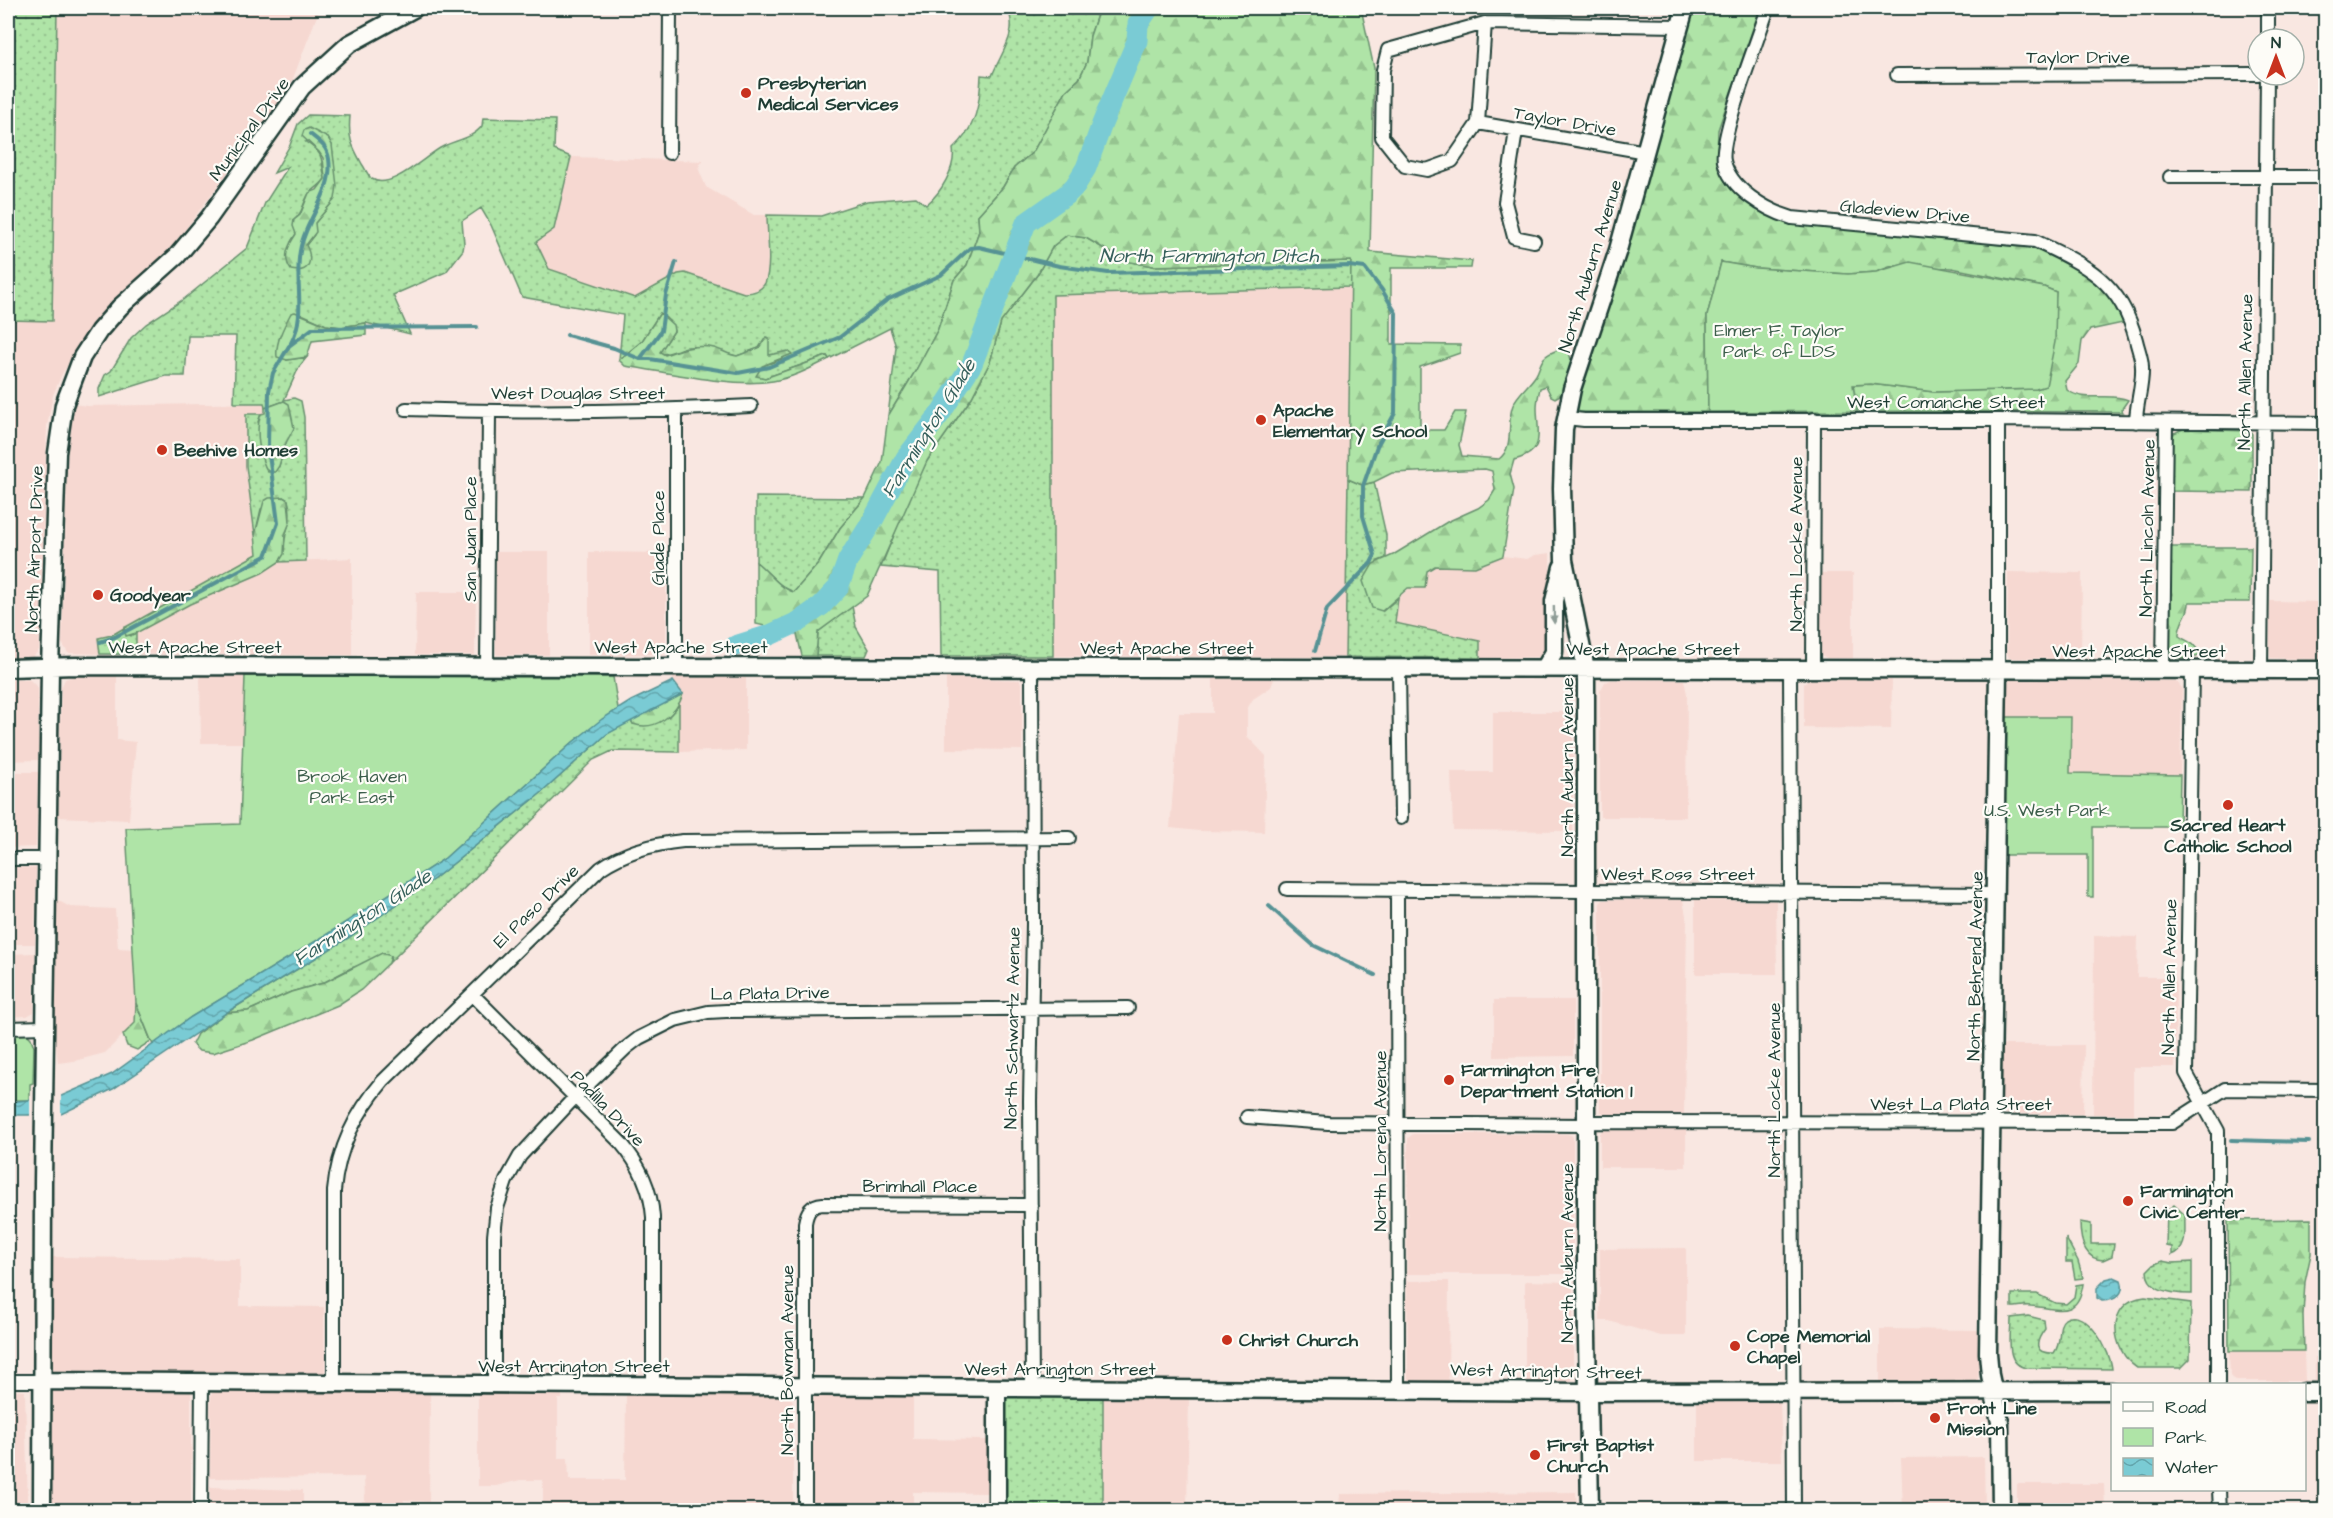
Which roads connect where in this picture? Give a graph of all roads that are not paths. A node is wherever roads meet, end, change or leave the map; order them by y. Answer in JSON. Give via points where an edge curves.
{"nodes":[{"id":1,"x":415,"y":8,"type":"edge"},
{"id":2,"x":670,"y":8,"type":"edge"},
{"id":3,"x":1685,"y":8,"type":"edge"},
{"id":4,"x":1768,"y":8,"type":"edge"},
{"id":5,"x":2268,"y":8,"type":"edge"},
{"id":6,"x":1485,"y":23,"type":"junction"},
{"id":7,"x":1680,"y":26,"type":"junction"},
{"id":8,"x":2268,"y":27,"type":"edge"},
{"id":9,"x":2246,"y":74,"type":"edge"},
{"id":10,"x":1897,"y":75,"type":"dead end"},
{"id":11,"x":2267,"y":87,"type":"edge"},
{"id":12,"x":1478,"y":123,"type":"junction"},
{"id":13,"x":1516,"y":131,"type":"junction"},
{"id":14,"x":1646,"y":152,"type":"junction"},
{"id":15,"x":669,"y":153,"type":"dead end"},
{"id":16,"x":2170,"y":177,"type":"dead end"},
{"id":17,"x":2265,"y":177,"type":"junction"},
{"id":18,"x":2325,"y":177,"type":"edge"},
{"id":19,"x":209,"y":218,"type":"joint"},
{"id":20,"x":1534,"y":241,"type":"dead end"},
{"id":21,"x":751,"y":406,"type":"dead end"},
{"id":22,"x":406,"y":409,"type":"dead end"},
{"id":23,"x":676,"y":410,"type":"junction"},
{"id":24,"x":489,"y":412,"type":"junction"},
{"id":25,"x":1566,"y":418,"type":"junction"},
{"id":26,"x":1814,"y":419,"type":"junction"},
{"id":27,"x":1998,"y":420,"type":"junction"},
{"id":28,"x":2136,"y":422,"type":"junction"},
{"id":29,"x":2166,"y":422,"type":"junction"},
{"id":30,"x":2262,"y":422,"type":"junction"},
{"id":31,"x":2325,"y":423,"type":"edge"},
{"id":32,"x":1564,"y":560,"type":"junction"},
{"id":33,"x":487,"y":666,"type":"junction"},
{"id":34,"x":676,"y":666,"type":"junction"},
{"id":35,"x":50,"y":667,"type":"junction"},
{"id":36,"x":1032,"y":667,"type":"junction"},
{"id":37,"x":8,"y":668,"type":"edge"},
{"id":38,"x":1399,"y":668,"type":"junction"},
{"id":39,"x":1544,"y":669,"type":"junction"},
{"id":40,"x":1586,"y":669,"type":"junction"},
{"id":41,"x":1790,"y":669,"type":"junction"},
{"id":42,"x":1813,"y":669,"type":"junction"},
{"id":43,"x":1998,"y":670,"type":"junction"},
{"id":44,"x":2163,"y":670,"type":"junction"},
{"id":45,"x":2192,"y":670,"type":"junction"},
{"id":46,"x":2261,"y":670,"type":"junction"},
{"id":47,"x":2325,"y":670,"type":"edge"},
{"id":48,"x":1401,"y":818,"type":"dead end"},
{"id":49,"x":1033,"y":838,"type":"junction"},
{"id":50,"x":1069,"y":838,"type":"dead end"},
{"id":51,"x":49,"y":859,"type":"junction"},
{"id":52,"x":8,"y":860,"type":"edge"},
{"id":53,"x":1287,"y":890,"type":"dead end"},
{"id":54,"x":1397,"y":892,"type":"junction"},
{"id":55,"x":1587,"y":892,"type":"junction"},
{"id":56,"x":1791,"y":893,"type":"junction"},
{"id":57,"x":1996,"y":894,"type":"junction"},
{"id":58,"x":472,"y":994,"type":"junction"},
{"id":59,"x":1128,"y":1008,"type":"dead end"},
{"id":60,"x":1032,"y":1009,"type":"junction"},
{"id":61,"x":45,"y":1027,"type":"junction"},
{"id":62,"x":8,"y":1028,"type":"edge"},
{"id":63,"x":2325,"y":1090,"type":"edge"},
{"id":64,"x":574,"y":1098,"type":"junction"},
{"id":65,"x":2203,"y":1103,"type":"junction"},
{"id":66,"x":1247,"y":1117,"type":"dead end"},
{"id":67,"x":1792,"y":1122,"type":"junction"},
{"id":68,"x":1993,"y":1122,"type":"junction"},
{"id":69,"x":1586,"y":1123,"type":"junction"},
{"id":70,"x":1399,"y":1124,"type":"junction"},
{"id":71,"x":1031,"y":1205,"type":"junction"},
{"id":72,"x":810,"y":1209,"type":"joint"},
{"id":73,"x":8,"y":1381,"type":"edge"},
{"id":74,"x":42,"y":1381,"type":"junction"},
{"id":75,"x":202,"y":1382,"type":"junction"},
{"id":76,"x":334,"y":1383,"type":"junction"},
{"id":77,"x":2218,"y":1383,"type":"edge"},
{"id":78,"x":494,"y":1384,"type":"junction"},
{"id":79,"x":653,"y":1386,"type":"junction"},
{"id":80,"x":804,"y":1386,"type":"junction"},
{"id":81,"x":997,"y":1388,"type":"junction"},
{"id":82,"x":1032,"y":1388,"type":"junction"},
{"id":83,"x":1398,"y":1389,"type":"junction"},
{"id":84,"x":2111,"y":1391,"type":"edge"},
{"id":85,"x":1588,"y":1392,"type":"junction"},
{"id":86,"x":1793,"y":1392,"type":"junction"},
{"id":87,"x":1995,"y":1392,"type":"junction"},
{"id":88,"x":2306,"y":1392,"type":"edge"},
{"id":89,"x":2325,"y":1392,"type":"edge"},
{"id":90,"x":2219,"y":1491,"type":"edge"},
{"id":91,"x":42,"y":1510,"type":"edge"},
{"id":92,"x":201,"y":1510,"type":"edge"},
{"id":93,"x":806,"y":1510,"type":"edge"},
{"id":94,"x":997,"y":1510,"type":"edge"},
{"id":95,"x":1590,"y":1510,"type":"edge"},
{"id":96,"x":1794,"y":1510,"type":"edge"},
{"id":97,"x":2001,"y":1510,"type":"edge"},
{"id":98,"x":2220,"y":1510,"type":"edge"}],
"edges":[{"from":1,"to":19,"type":"main road","name":"Municipal Drive","via":[[349,44],[302,87]]},
{"from":2,"to":15,"type":"street"},
{"from":3,"to":7,"type":"main road","name":"North Auburn Avenue"},
{"from":4,"to":28,"type":"street","name":"Gladeview Drive","via":[[1725,138],[1724,162],[1735,184],[1766,206],[1792,218],[2035,241],[2067,256],[2103,279],[2124,306],[2133,326],[2142,364]]},
{"from":5,"to":8,"type":"street"},
{"from":6,"to":7,"type":"street"},
{"from":6,"to":12,"type":"street"},
{"from":6,"to":12,"type":"street","via":[[1388,50],[1383,70],[1382,136],[1405,166],[1427,170],[1452,161]]},
{"from":7,"to":14,"type":"main road","name":"North Auburn Avenue"},
{"from":9,"to":10,"type":"street","name":"Taylor Drive"},
{"from":11,"to":17,"type":"street","name":"North Allen Avenue"},
{"from":12,"to":13,"type":"street","name":"Taylor Drive"},
{"from":13,"to":14,"type":"street","name":"Taylor Drive"},
{"from":13,"to":20,"type":"street","via":[[1505,202],[1514,237]]},
{"from":14,"to":25,"type":"main road","name":"North Auburn Avenue"},
{"from":16,"to":17,"type":"street"},
{"from":17,"to":18,"type":"street"},
{"from":17,"to":30,"type":"street","name":"North Allen Avenue"},
{"from":19,"to":35,"type":"main road","name":"North Airport Drive","via":[[177,256],[99,331],[82,357],[64,405],[57,453]]},
{"from":21,"to":23,"type":"street","name":"West Douglas Street"},
{"from":22,"to":24,"type":"street","name":"West Douglas Street"},
{"from":23,"to":24,"type":"street","name":"West Douglas Street"},
{"from":23,"to":34,"type":"street","name":"Glade Place"},
{"from":24,"to":33,"type":"street","name":"San Juan Place"},
{"from":25,"to":26,"type":"street","name":"West Comanche Street"},
{"from":25,"to":32,"type":"main road","name":"North Auburn Avenue"},
{"from":26,"to":27,"type":"street","name":"West Comanche Street"},
{"from":26,"to":42,"type":"street","name":"North Locke Avenue"},
{"from":27,"to":28,"type":"street","name":"West Comanche Street"},
{"from":27,"to":43,"type":"street","name":"North Behrend Avenue"},
{"from":28,"to":29,"type":"street","name":"West Comanche Street"},
{"from":29,"to":30,"type":"street","name":"West Comanche Street"},
{"from":29,"to":44,"type":"street","name":"North Lincoln Avenue"},
{"from":30,"to":31,"type":"street","name":"West Comanche Street"},
{"from":30,"to":46,"type":"street","name":"North Allen Avenue"},
{"from":32,"to":39,"type":"main road","one_way":true,"via":[[1554,602],[1554,652]]},
{"from":32,"to":40,"type":"main road","name":"North Auburn Avenue"},
{"from":33,"to":34,"type":"main road","name":"West Apache Street"},
{"from":33,"to":35,"type":"main road","name":"West Apache Street"},
{"from":34,"to":36,"type":"main road","name":"West Apache Street"},
{"from":35,"to":37,"type":"main road","name":"West Apache Street"},
{"from":35,"to":51,"type":"main road","name":"North Airport Drive"},
{"from":36,"to":38,"type":"main road","name":"West Apache Street"},
{"from":36,"to":49,"type":"street","name":"North Schwartz Avenue"},
{"from":38,"to":39,"type":"main road","name":"West Apache Street"},
{"from":38,"to":48,"type":"street"},
{"from":39,"to":40,"type":"main road","name":"West Apache Street"},
{"from":40,"to":41,"type":"main road","name":"West Apache Street"},
{"from":40,"to":55,"type":"main road","name":"North Auburn Avenue"},
{"from":41,"to":42,"type":"main road","name":"West Apache Street"},
{"from":41,"to":56,"type":"street","name":"North Locke Avenue"},
{"from":42,"to":43,"type":"main road","name":"West Apache Street"},
{"from":43,"to":44,"type":"main road","name":"West Apache Street"},
{"from":43,"to":57,"type":"main road","name":"North Behrend Avenue"},
{"from":44,"to":45,"type":"main road","name":"West Apache Street"},
{"from":45,"to":46,"type":"main road","name":"West Apache Street"},
{"from":45,"to":65,"type":"street","name":"North Allen Avenue","via":[[2186,1073]]},
{"from":46,"to":47,"type":"main road","name":"West Apache Street"},
{"from":49,"to":50,"type":"street","name":"El Paso Drive"},
{"from":49,"to":58,"type":"street","name":"El Paso Drive","via":[[653,845],[601,868]]},
{"from":49,"to":60,"type":"street","name":"North Schwartz Avenue"},
{"from":51,"to":52,"type":"street"},
{"from":51,"to":61,"type":"main road","name":"North Airport Drive"},
{"from":53,"to":54,"type":"street","name":"West Ross Street"},
{"from":54,"to":55,"type":"street","name":"West Ross Street"},
{"from":54,"to":70,"type":"street","name":"North Lorena Avenue"},
{"from":55,"to":56,"type":"street","name":"West Ross Street"},
{"from":55,"to":69,"type":"main road","name":"North Auburn Avenue"},
{"from":56,"to":57,"type":"street","name":"West Ross Street"},
{"from":56,"to":67,"type":"street","name":"North Locke Avenue"},
{"from":57,"to":68,"type":"main road","name":"North Behrend Avenue"},
{"from":58,"to":64,"type":"street","name":"Padilla Drive"},
{"from":58,"to":76,"type":"street","name":"El Paso Drive","via":[[369,1098],[343,1145],[334,1191]]},
{"from":59,"to":60,"type":"street","name":"La Plata Drive"},
{"from":60,"to":64,"type":"street","name":"La Plata Drive","via":[[726,1011],[693,1015],[639,1038]]},
{"from":60,"to":71,"type":"street","name":"North Schwartz Avenue"},
{"from":61,"to":62,"type":"street"},
{"from":61,"to":74,"type":"main road","name":"North Airport Drive"},
{"from":63,"to":65,"type":"street","name":"West La Plata Street","via":[[2225,1089]]},
{"from":64,"to":78,"type":"street","name":"La Plata Drive","via":[[520,1156],[497,1208]]},
{"from":64,"to":79,"type":"street","name":"Padilla Drive","via":[[631,1154],[650,1194]]},
{"from":65,"to":68,"type":"street","name":"West La Plata Street","via":[[2172,1123]]},
{"from":65,"to":77,"type":"street","name":"North Allen Avenue","via":[[2218,1131]]},
{"from":66,"to":70,"type":"street","name":"West La Plata Street"},
{"from":67,"to":68,"type":"street","name":"West La Plata Street"},
{"from":67,"to":69,"type":"street","name":"West La Plata Street"},
{"from":67,"to":86,"type":"street","name":"North Locke Avenue"},
{"from":68,"to":87,"type":"main road","name":"North Behrend Avenue","via":[[1989,1353]]},
{"from":69,"to":70,"type":"street","name":"West La Plata Street"},
{"from":69,"to":85,"type":"main road","name":"North Auburn Avenue"},
{"from":70,"to":83,"type":"street","name":"North Lorena Avenue"},
{"from":71,"to":72,"type":"street","name":"Brimhall Place","via":[[824,1204]]},
{"from":71,"to":82,"type":"street","name":"North Schwartz Avenue"},
{"from":72,"to":80,"type":"street","name":"North Bowman Avenue","via":[[805,1223]]},
{"from":73,"to":74,"type":"street","name":"West Arrington Street"},
{"from":74,"to":75,"type":"main road","name":"West Arrington Street"},
{"from":74,"to":91,"type":"main road","name":"North Airport Drive"},
{"from":75,"to":76,"type":"main road","name":"West Arrington Street"},
{"from":75,"to":92,"type":"street"},
{"from":76,"to":78,"type":"main road","name":"West Arrington Street"},
{"from":78,"to":79,"type":"main road","name":"West Arrington Street"},
{"from":79,"to":80,"type":"main road","name":"West Arrington Street"},
{"from":80,"to":81,"type":"main road","name":"West Arrington Street"},
{"from":80,"to":93,"type":"street","name":"North Bowman Avenue"},
{"from":81,"to":82,"type":"main road","name":"West Arrington Street"},
{"from":81,"to":94,"type":"main road"},
{"from":82,"to":83,"type":"main road","name":"West Arrington Street"},
{"from":83,"to":85,"type":"main road","name":"West Arrington Street"},
{"from":84,"to":87,"type":"main road","name":"West Arrington Street"},
{"from":85,"to":86,"type":"main road","name":"West Arrington Street"},
{"from":85,"to":95,"type":"main road","name":"North Auburn Avenue"},
{"from":86,"to":87,"type":"main road","name":"West Arrington Street"},
{"from":86,"to":96,"type":"street","name":"North Locke Avenue"},
{"from":87,"to":97,"type":"main road","name":"North Behrend Avenue","via":[[2000,1422]]},
{"from":88,"to":89,"type":"main road"},
{"from":90,"to":98,"type":"street"}]}
